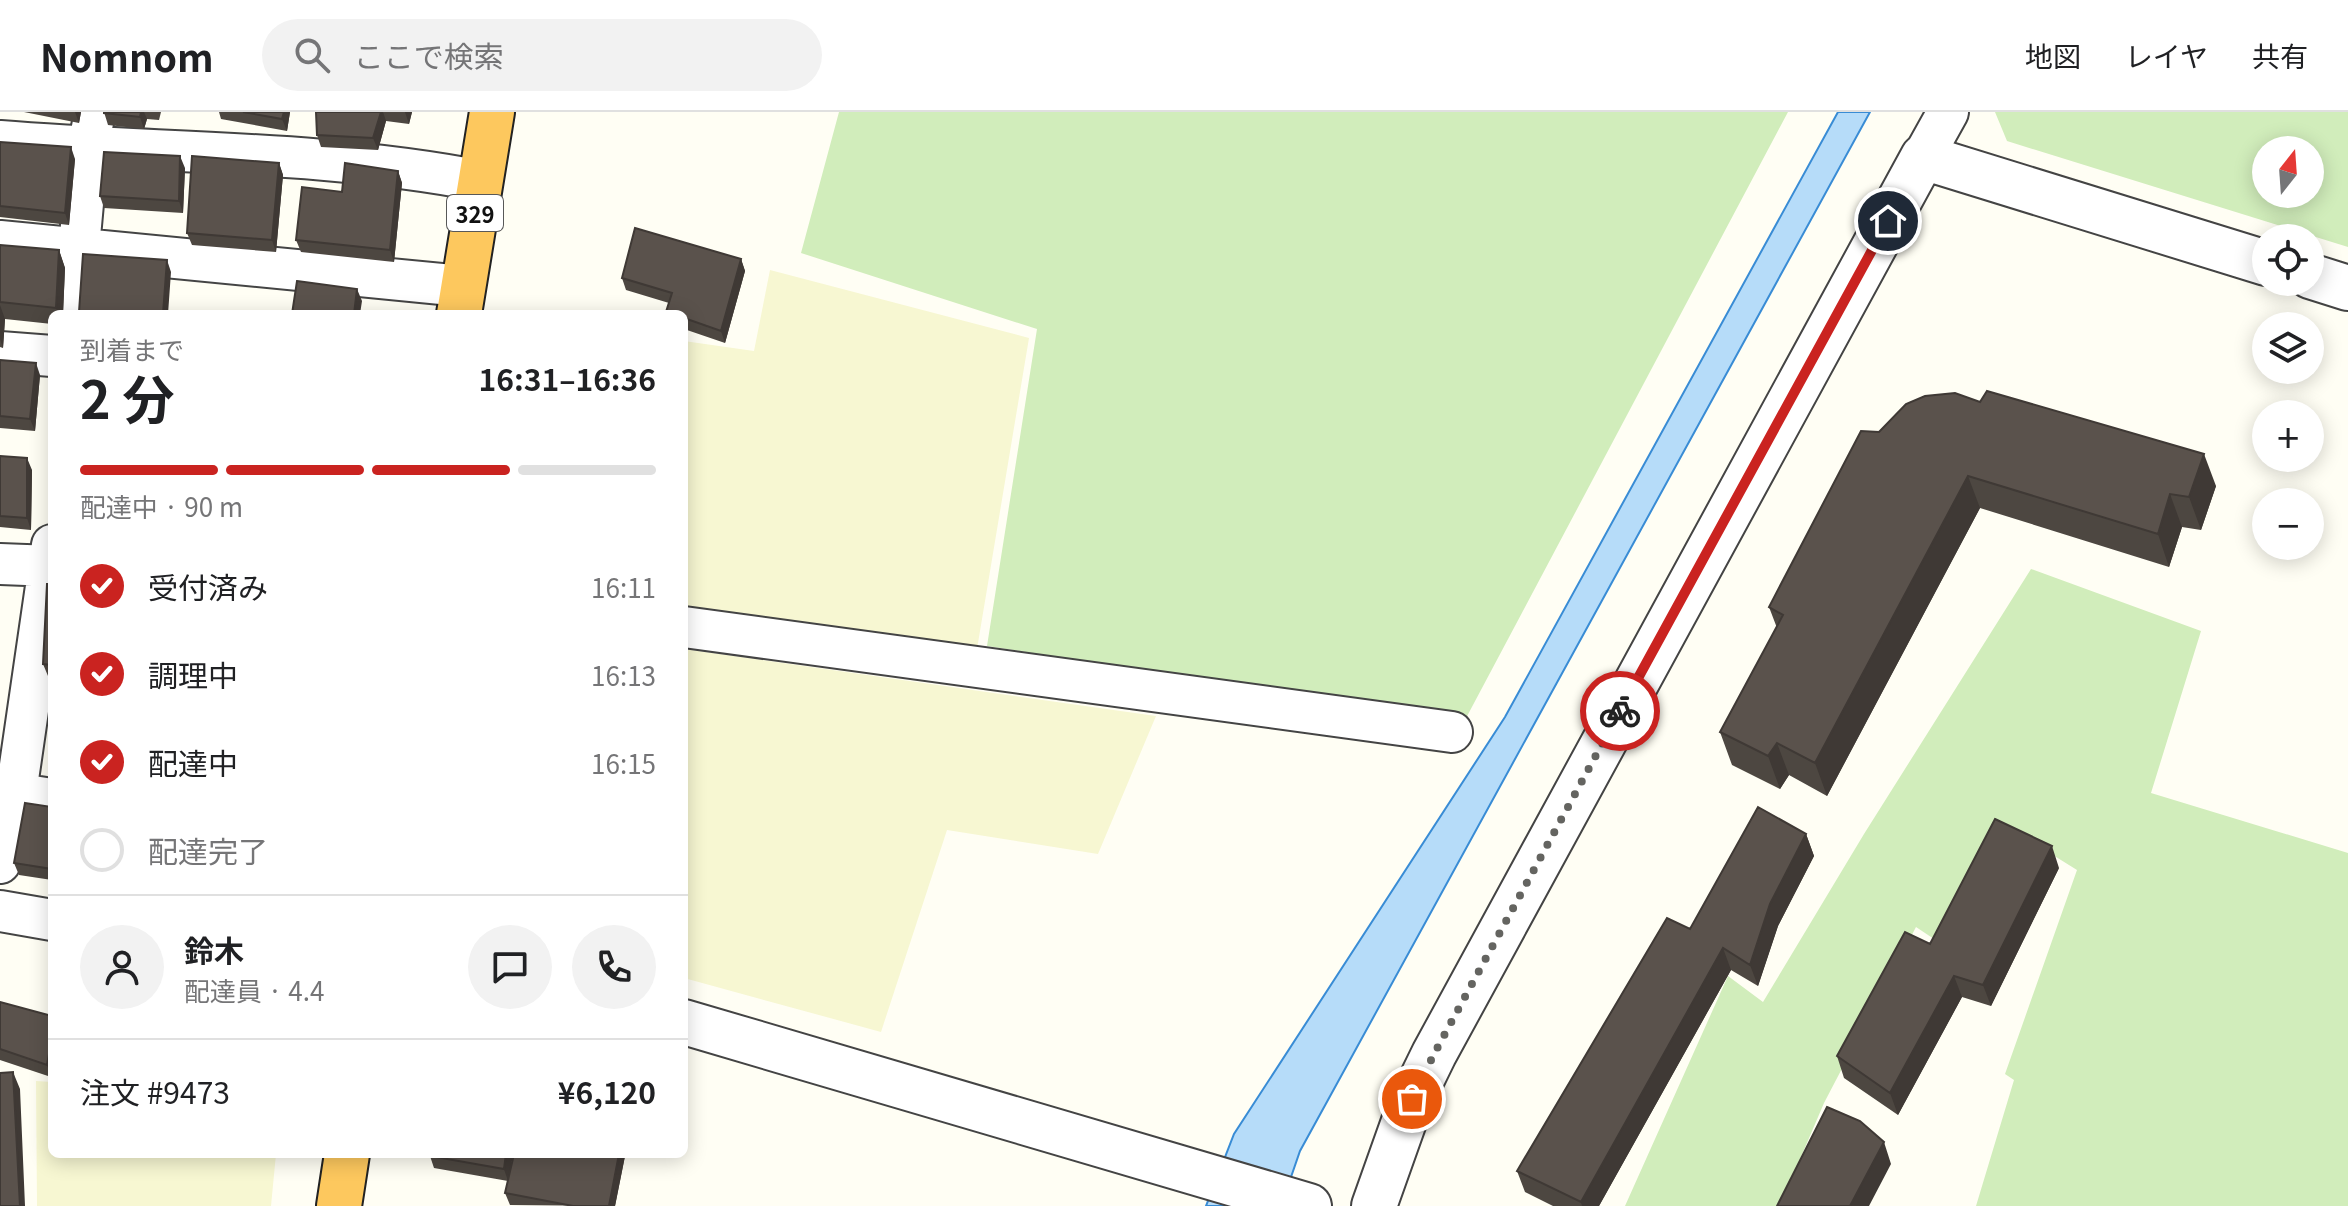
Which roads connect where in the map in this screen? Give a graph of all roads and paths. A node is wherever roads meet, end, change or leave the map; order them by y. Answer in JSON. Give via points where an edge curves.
{"nodes":[{"id":1,"x":492,"y":112,"type":"edge"},
{"id":2,"x":1948,"y":112,"type":"edge"},
{"id":3,"x":91,"y":130,"type":"edge"},
{"id":4,"x":0,"y":141,"type":"edge"},
{"id":5,"x":1923,"y":157,"type":"junction"},
{"id":6,"x":481,"y":181,"type":"junction"},
{"id":7,"x":0,"y":241,"type":"edge"},
{"id":8,"x":79,"y":247,"type":"junction"},
{"id":9,"x":2252,"y":259,"type":"edge"},
{"id":10,"x":2324,"y":280,"type":"edge"},
{"id":11,"x":2348,"y":288,"type":"edge"},
{"id":12,"x":461,"y":300,"type":"edge"},
{"id":13,"x":73,"y":310,"type":"edge"},
{"id":14,"x":0,"y":352,"type":"edge"},
{"id":15,"x":48,"y":356,"type":"edge"},
{"id":16,"x":48,"y":559,"type":"edge"},
{"id":17,"x":0,"y":564,"type":"edge"},
{"id":18,"x":48,"y":584,"type":"edge"},
{"id":19,"x":688,"y":628,"type":"edge"},
{"id":20,"x":1452,"y":732,"type":"dead end"},
{"id":21,"x":23,"y":794,"type":"edge"},
{"id":22,"x":0,"y":863,"type":"edge"},
{"id":23,"x":0,"y":911,"type":"edge"},
{"id":24,"x":48,"y":919,"type":"edge"},
{"id":25,"x":688,"y":1023,"type":"edge"},
{"id":26,"x":346,"y":1158,"type":"edge"},
{"id":27,"x":339,"y":1206,"type":"edge"},
{"id":28,"x":1308,"y":1206,"type":"edge"},
{"id":29,"x":1374,"y":1206,"type":"edge"}],
"edges":[{"from":1,"to":6,"type":"highway","number":"329"},
{"from":2,"to":5,"type":"street"},
{"from":3,"to":4,"type":"street"},
{"from":3,"to":6,"type":"street"},
{"from":3,"to":8,"type":"street"},
{"from":5,"to":9,"type":"street"},
{"from":5,"to":29,"type":"street","via":[[1434,1054]]},
{"from":6,"to":12,"type":"highway","number":"329"},
{"from":7,"to":8,"type":"street"},
{"from":8,"to":12,"type":"street"},
{"from":8,"to":13,"type":"street"},
{"from":10,"to":11,"type":"street"},
{"from":14,"to":15,"type":"street"},
{"from":16,"to":17,"type":"street"},
{"from":18,"to":21,"type":"street"},
{"from":19,"to":20,"type":"street"},
{"from":21,"to":22,"type":"street"},
{"from":23,"to":24,"type":"street"},
{"from":25,"to":28,"type":"street"},
{"from":26,"to":27,"type":"highway"}]}
